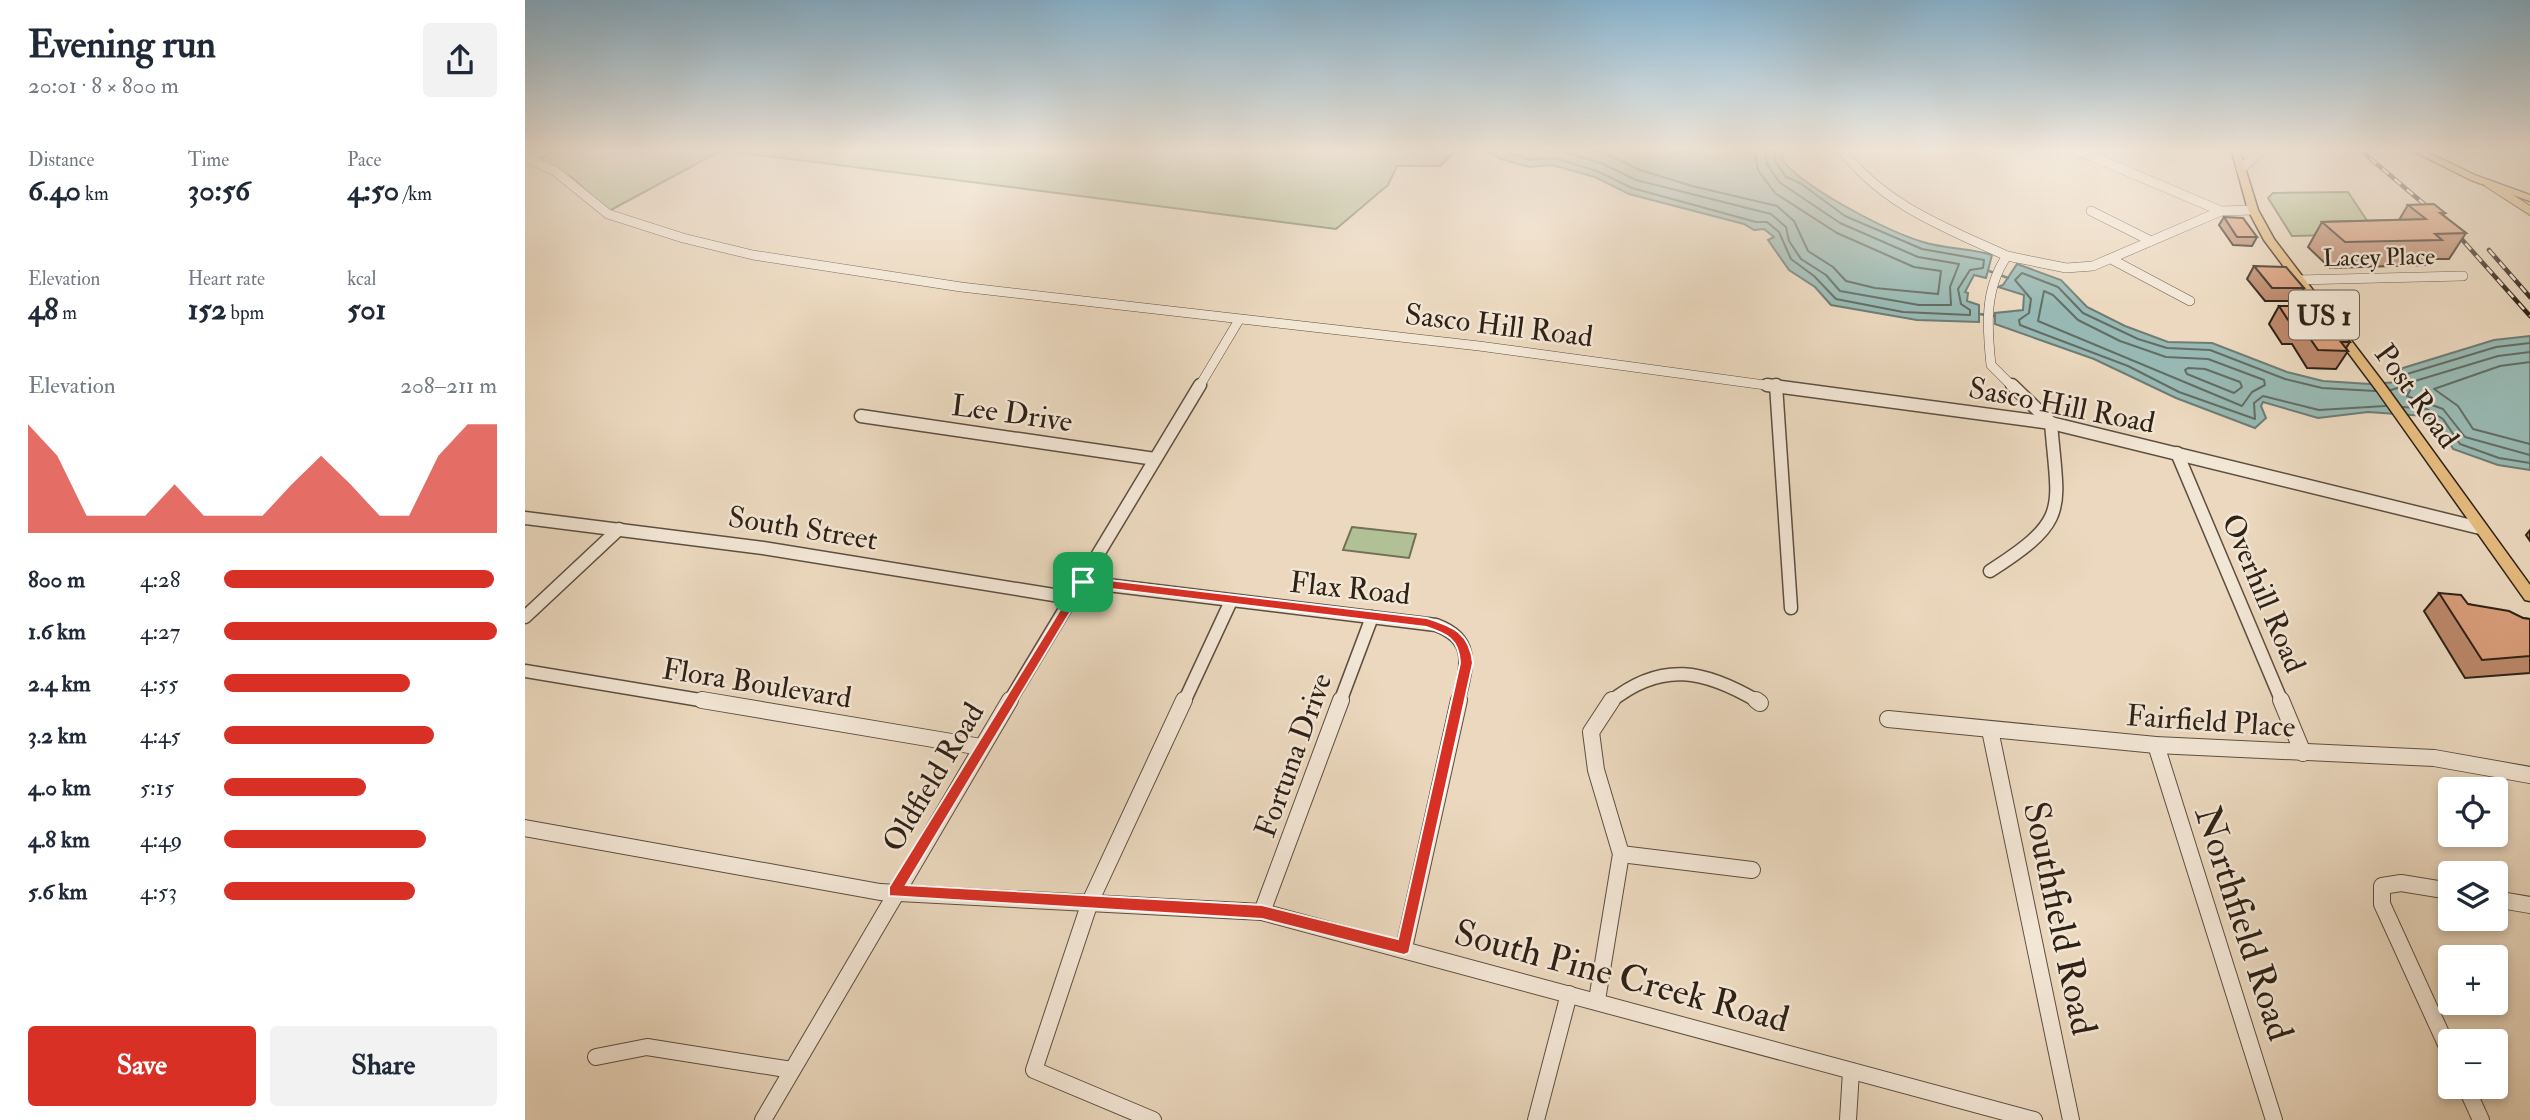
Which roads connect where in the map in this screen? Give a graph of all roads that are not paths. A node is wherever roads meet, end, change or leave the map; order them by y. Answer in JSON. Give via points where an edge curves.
{"nodes":[{"id":1,"x":592,"y":200,"type":"edge"},
{"id":2,"x":1901,"y":200,"type":"edge"},
{"id":3,"x":2197,"y":200,"type":"edge"},
{"id":4,"x":2250,"y":200,"type":"edge"},
{"id":5,"x":2514,"y":200,"type":"edge"},
{"id":6,"x":2253,"y":210,"type":"junction"},
{"id":7,"x":2091,"y":211,"type":"dead end"},
{"id":8,"x":2221,"y":211,"type":"junction"},
{"id":9,"x":2530,"y":211,"type":"edge"},
{"id":10,"x":2151,"y":241,"type":"junction"},
{"id":11,"x":2007,"y":256,"type":"junction"},
{"id":12,"x":2113,"y":260,"type":"junction"},
{"id":13,"x":1999,"y":265,"type":"joint"},
{"id":14,"x":2463,"y":276,"type":"dead end"},
{"id":15,"x":1993,"y":280,"type":"joint"},
{"id":16,"x":2297,"y":280,"type":"junction"},
{"id":17,"x":2190,"y":301,"type":"dead end"},
{"id":18,"x":1239,"y":320,"type":"junction"},
{"id":19,"x":1776,"y":384,"type":"junction"},
{"id":20,"x":861,"y":416,"type":"dead end"},
{"id":21,"x":2051,"y":423,"type":"junction"},
{"id":22,"x":2177,"y":453,"type":"junction"},
{"id":23,"x":1155,"y":459,"type":"junction"},
{"id":24,"x":525,"y":519,"type":"edge"},
{"id":25,"x":2480,"y":528,"type":"junction"},
{"id":26,"x":619,"y":529,"type":"junction"},
{"id":27,"x":1990,"y":570,"type":"dead end"},
{"id":28,"x":1083,"y":582,"type":"junction"},
{"id":29,"x":2530,"y":596,"type":"edge"},
{"id":30,"x":1073,"y":598,"type":"junction"},
{"id":31,"x":1231,"y":601,"type":"junction"},
{"id":32,"x":1791,"y":608,"type":"dead end"},
{"id":33,"x":525,"y":617,"type":"edge"},
{"id":34,"x":1372,"y":617,"type":"junction"},
{"id":35,"x":525,"y":671,"type":"edge"},
{"id":36,"x":1760,"y":703,"type":"dead end"},
{"id":37,"x":1888,"y":719,"type":"dead end"},
{"id":38,"x":1990,"y":730,"type":"junction"},
{"id":39,"x":2156,"y":745,"type":"junction"},
{"id":40,"x":981,"y":747,"type":"junction"},
{"id":41,"x":2303,"y":753,"type":"junction"},
{"id":42,"x":2530,"y":775,"type":"edge"},
{"id":43,"x":525,"y":828,"type":"edge"},
{"id":44,"x":1621,"y":854,"type":"junction"},
{"id":45,"x":1752,"y":870,"type":"dead end"},
{"id":46,"x":2438,"y":889,"type":"edge"},
{"id":47,"x":894,"y":892,"type":"junction"},
{"id":48,"x":2508,"y":901,"type":"edge"},
{"id":49,"x":1090,"y":902,"type":"junction"},
{"id":50,"x":2530,"y":905,"type":"edge"},
{"id":51,"x":1262,"y":912,"type":"junction"},
{"id":52,"x":1404,"y":948,"type":"junction"},
{"id":53,"x":1569,"y":994,"type":"junction"},
{"id":54,"x":1597,"y":1000,"type":"junction"},
{"id":55,"x":2439,"y":1029,"type":"edge"},
{"id":56,"x":596,"y":1057,"type":"dead end"},
{"id":57,"x":792,"y":1070,"type":"junction"},
{"id":58,"x":1851,"y":1070,"type":"junction"},
{"id":59,"x":2471,"y":1099,"type":"edge"},
{"id":60,"x":764,"y":1120,"type":"edge"},
{"id":61,"x":1153,"y":1120,"type":"edge"},
{"id":62,"x":1536,"y":1120,"type":"edge"},
{"id":63,"x":1848,"y":1120,"type":"edge"},
{"id":64,"x":2034,"y":1120,"type":"edge"},
{"id":65,"x":2071,"y":1120,"type":"edge"},
{"id":66,"x":2274,"y":1120,"type":"edge"},
{"id":67,"x":2481,"y":1120,"type":"edge"}],
"edges":[{"from":1,"to":18,"type":"street","name":"Sasco Hill Road","via":[[608,214],[716,247],[881,277]]},
{"from":2,"to":11,"type":"street"},
{"from":3,"to":8,"type":"street"},
{"from":4,"to":6,"type":"main road","name":"Post Road","number":"US 1"},
{"from":5,"to":9,"type":"highway"},
{"from":6,"to":8,"type":"street"},
{"from":6,"to":16,"type":"main road","name":"Post Road","number":"US 1"},
{"from":7,"to":10,"type":"street"},
{"from":8,"to":10,"type":"street"},
{"from":10,"to":12,"type":"street"},
{"from":11,"to":12,"type":"street","via":[[2066,268]]},
{"from":11,"to":13,"type":"street"},
{"from":12,"to":17,"type":"street"},
{"from":13,"to":15,"type":"street"},
{"from":14,"to":16,"type":"street","name":"Lacey Place"},
{"from":15,"to":21,"type":"street","via":[[1988,315],[1991,365]]},
{"from":16,"to":25,"type":"main road","name":"Post Road","number":"US 1"},
{"from":18,"to":19,"type":"street","name":"Sasco Hill Road"},
{"from":18,"to":23,"type":"street","name":"Oldfield Road"},
{"from":19,"to":21,"type":"street","name":"Sasco Hill Road"},
{"from":19,"to":32,"type":"street"},
{"from":20,"to":23,"type":"street","name":"Lee Drive"},
{"from":21,"to":22,"type":"street","name":"Sasco Hill Road"},
{"from":21,"to":27,"type":"street","via":[[2057,504],[2052,518],[2009,559]]},
{"from":22,"to":25,"type":"street","name":"Sasco Hill Road"},
{"from":22,"to":41,"type":"street","name":"Overhill Road"},
{"from":23,"to":28,"type":"street","name":"Oldfield Road"},
{"from":24,"to":26,"type":"street","name":"South Street"},
{"from":25,"to":29,"type":"main road","name":"Post Road","number":"US 1"},
{"from":26,"to":30,"type":"street","name":"South Street"},
{"from":26,"to":33,"type":"street"},
{"from":28,"to":30,"type":"street","name":"Oldfield Road"},
{"from":28,"to":31,"type":"street","name":"Flax Road"},
{"from":30,"to":40,"type":"street","name":"Oldfield Road"},
{"from":31,"to":34,"type":"street","name":"Flax Road"},
{"from":31,"to":49,"type":"street"},
{"from":34,"to":51,"type":"street","name":"Fortuna Drive"},
{"from":34,"to":52,"type":"street","name":"Flax Road","via":[[1438,625],[1460,638],[1466,649],[1467,663]]},
{"from":35,"to":40,"type":"street","name":"Flora Boulevard"},
{"from":36,"to":44,"type":"street","via":[[1730,685],[1694,674],[1660,674],[1631,685],[1609,703],[1591,732],[1596,770]]},
{"from":37,"to":38,"type":"street","name":"Fairfield Place"},
{"from":38,"to":39,"type":"street","name":"Fairfield Place"},
{"from":38,"to":65,"type":"street","name":"Southfield Road"},
{"from":39,"to":41,"type":"street","name":"Fairfield Place"},
{"from":39,"to":66,"type":"street","name":"Northfield Road"},
{"from":40,"to":47,"type":"street","name":"Oldfield Road"},
{"from":41,"to":42,"type":"street","name":"Fairfield Place","via":[[2434,758]]},
{"from":43,"to":47,"type":"street","name":"South Pine Creek Road"},
{"from":44,"to":45,"type":"street"},
{"from":44,"to":54,"type":"street"},
{"from":46,"to":55,"type":"street","via":[[2400,883],[2382,886],[2382,904]]},
{"from":47,"to":49,"type":"street","name":"South Pine Creek Road"},
{"from":47,"to":57,"type":"street","name":"Oldfield Road"},
{"from":48,"to":50,"type":"street"},
{"from":49,"to":51,"type":"street","name":"South Pine Creek Road"},
{"from":49,"to":61,"type":"street","via":[[1034,1070]]},
{"from":51,"to":52,"type":"street","name":"South Pine Creek Road"},
{"from":52,"to":53,"type":"street","name":"South Pine Creek Road"},
{"from":53,"to":54,"type":"street","name":"South Pine Creek Road"},
{"from":53,"to":62,"type":"street"},
{"from":54,"to":58,"type":"street","name":"South Pine Creek Road"},
{"from":56,"to":57,"type":"street","via":[[647,1047]]},
{"from":57,"to":60,"type":"street","name":"Oldfield Road"},
{"from":58,"to":63,"type":"street"},
{"from":58,"to":64,"type":"street","name":"South Pine Creek Road"},
{"from":59,"to":67,"type":"street"}]}
